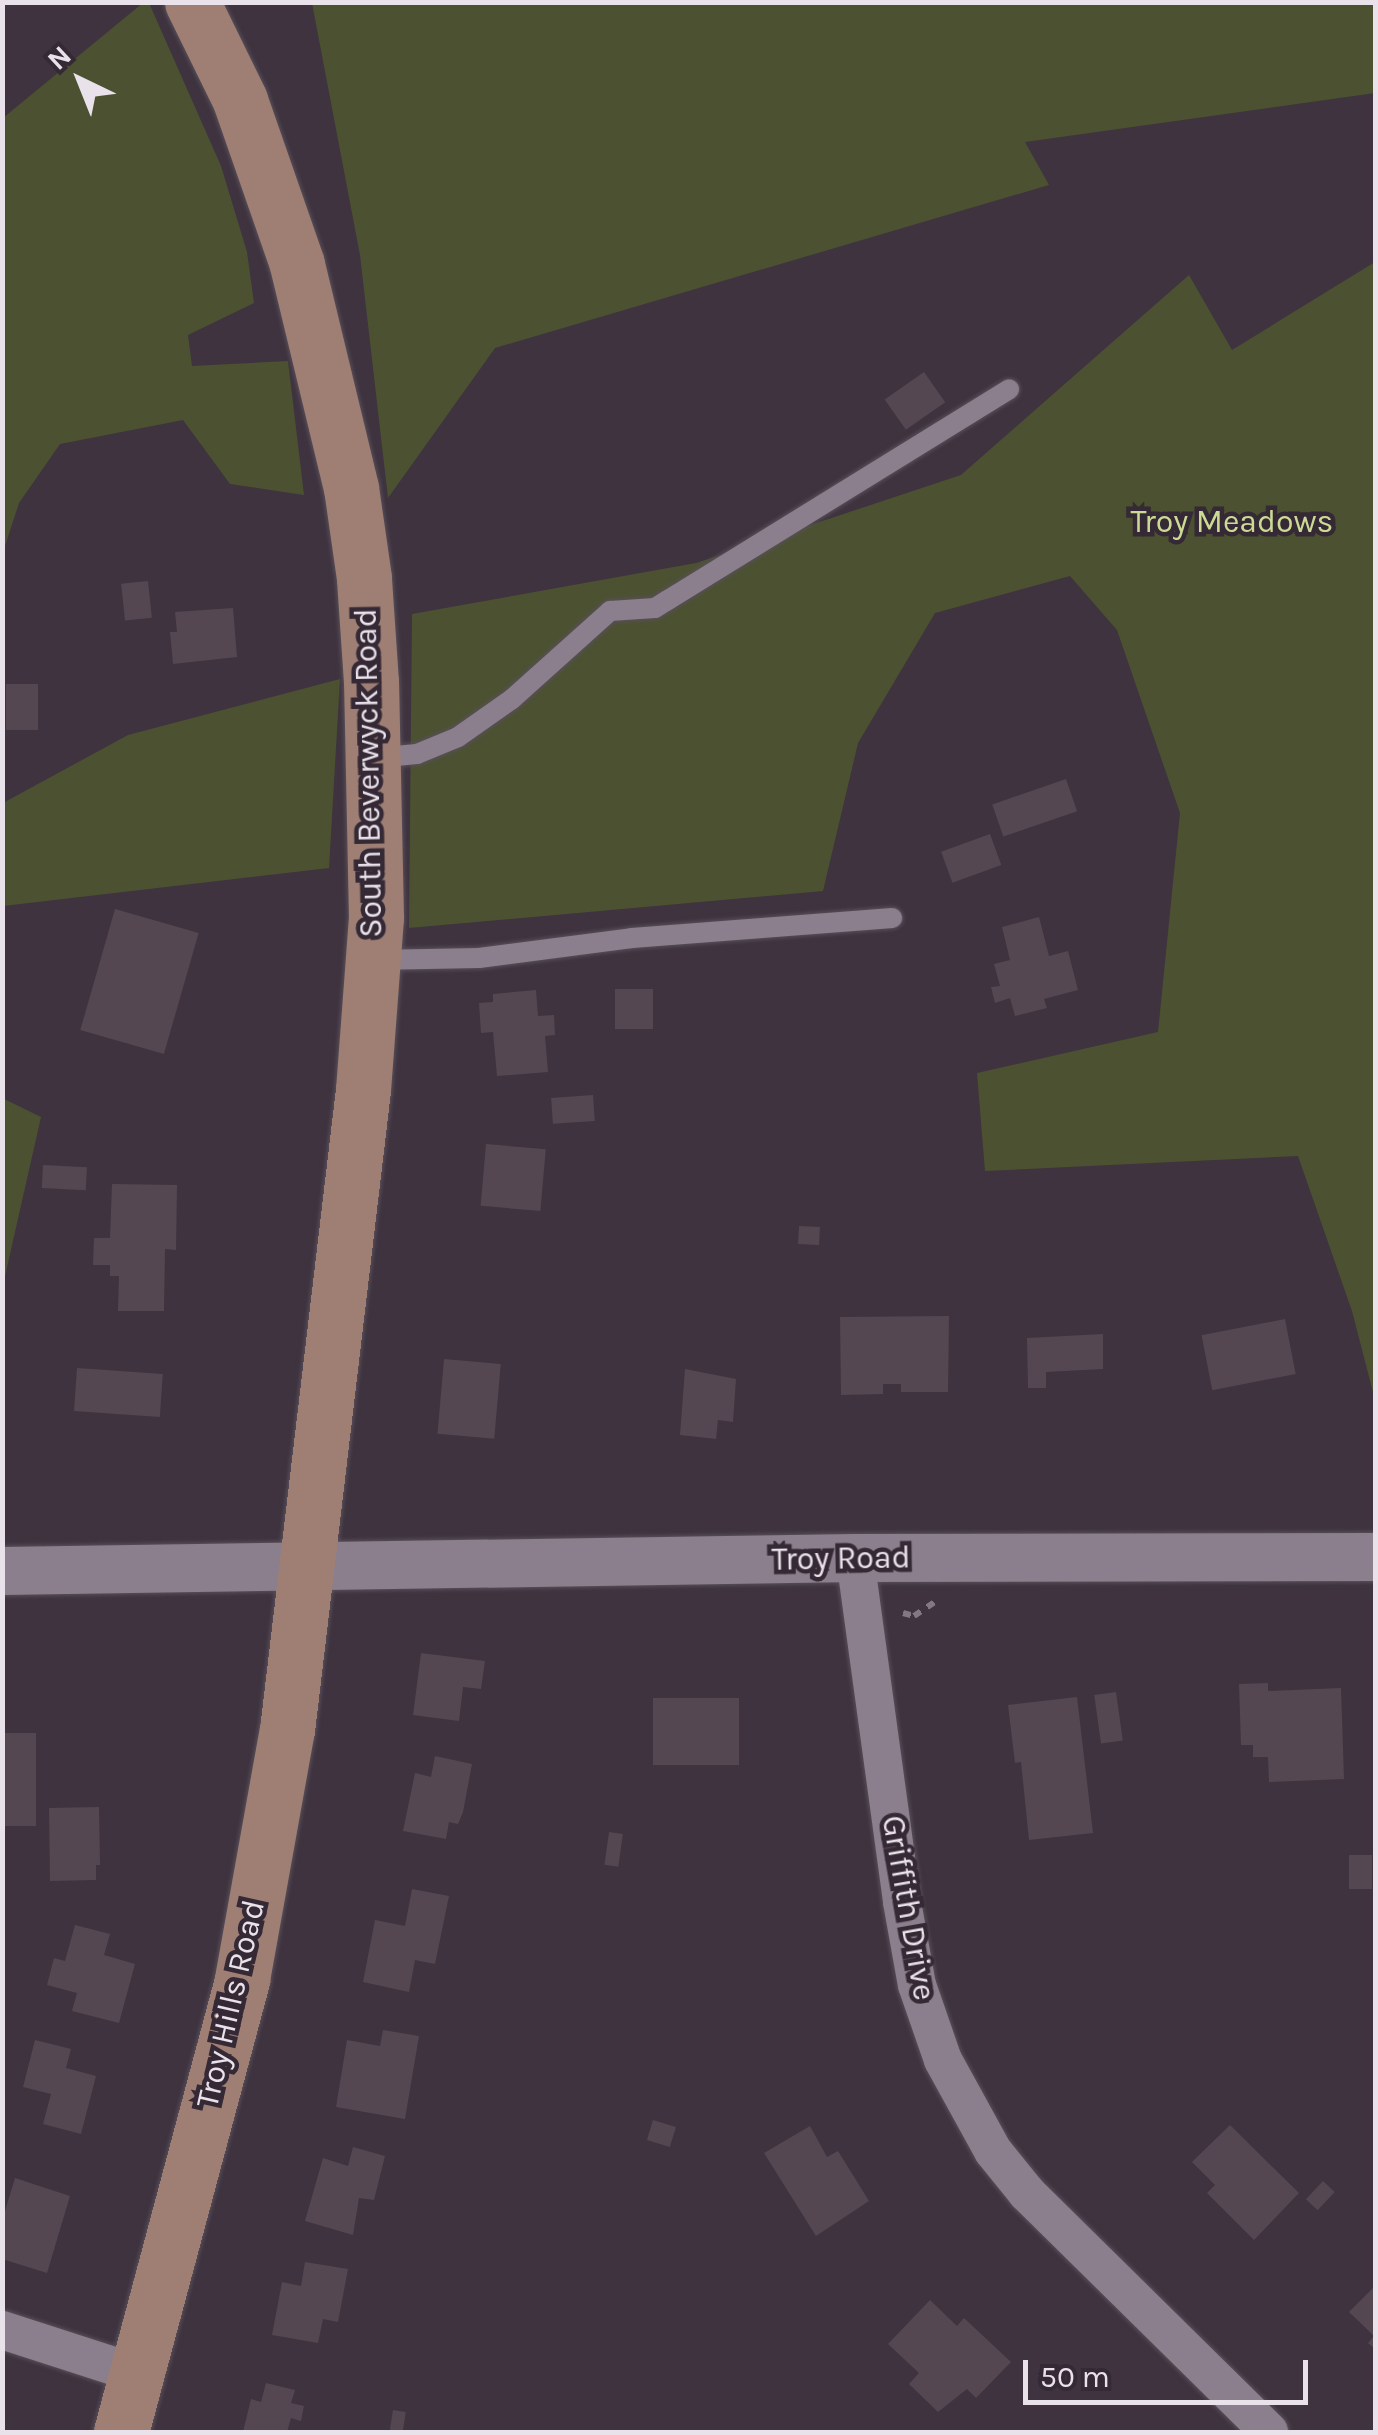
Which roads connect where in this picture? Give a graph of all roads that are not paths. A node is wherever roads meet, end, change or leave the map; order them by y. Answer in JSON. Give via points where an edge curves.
{"nodes":[{"id":1,"x":192,"y":2,"type":"edge"},
{"id":2,"x":1009,"y":389,"type":"dead end"},
{"id":3,"x":372,"y":758,"type":"junction"},
{"id":4,"x":892,"y":918,"type":"dead end"},
{"id":5,"x":372,"y":960,"type":"junction"},
{"id":6,"x":856,"y":1558,"type":"junction"},
{"id":7,"x":1376,"y":1558,"type":"edge"},
{"id":8,"x":306,"y":1568,"type":"junction"},
{"id":9,"x":2,"y":1571,"type":"edge"},
{"id":10,"x":2,"y":2330,"type":"edge"},
{"id":11,"x":135,"y":2373,"type":"junction"},
{"id":12,"x":121,"y":2432,"type":"edge"},
{"id":13,"x":1268,"y":2432,"type":"edge"}],
"edges":[{"from":1,"to":3,"type":"main road","name":"South Beverwyck Road","via":[[240,100],[297,264],[333,414],[364,578]]},
{"from":2,"to":3,"type":"lane","via":[[655,608],[610,612],[458,737],[417,754]]},
{"from":3,"to":5,"type":"main road","name":"South Beverwyck Road"},
{"from":4,"to":5,"type":"lane","via":[[632,938],[480,958]]},
{"from":5,"to":8,"type":"main road","name":"South Beverwyck Road","via":[[363,1090]]},
{"from":6,"to":7,"type":"street","name":"Troy Road"},
{"from":6,"to":8,"type":"street","name":"Troy Road"},
{"from":6,"to":13,"type":"street","name":"Griffith Drive","via":[[908,1935],[943,2060],[993,2151],[1027,2193]]},
{"from":8,"to":9,"type":"street","name":"Troy Road"},
{"from":8,"to":11,"type":"main road","name":"Troy Hills Road","via":[[286,1730],[242,1979]]},
{"from":10,"to":11,"type":"street"},
{"from":11,"to":12,"type":"main road","name":"Troy Hills Road"}]}
